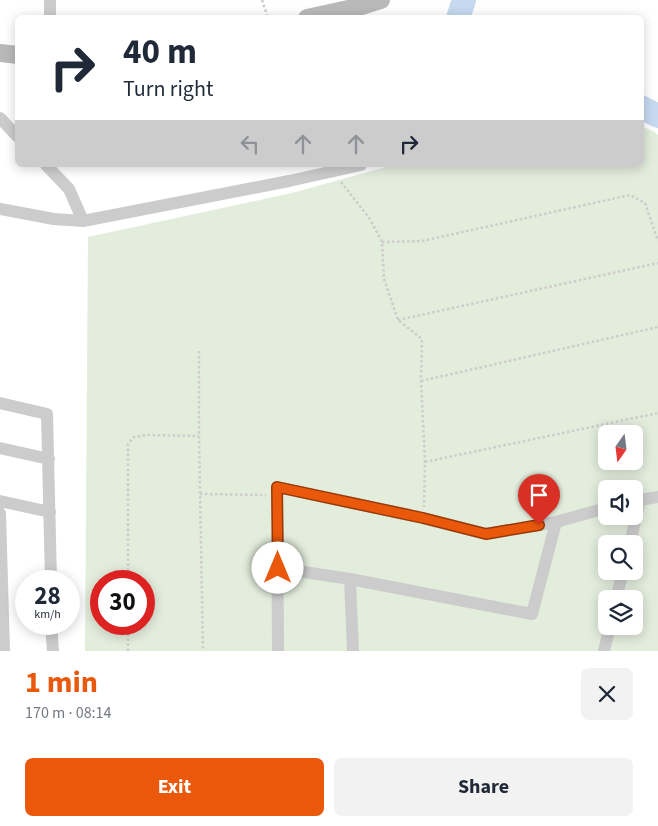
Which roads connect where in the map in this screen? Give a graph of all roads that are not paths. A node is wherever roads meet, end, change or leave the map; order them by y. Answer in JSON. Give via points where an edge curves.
{"nodes":[{"id":1,"x":50,"y":0,"type":"edge"},
{"id":2,"x":381,"y":0,"type":"edge"},
{"id":3,"x":50,"y":15,"type":"edge"},
{"id":4,"x":321,"y":15,"type":"edge"},
{"id":5,"x":0,"y":53,"type":"edge"},
{"id":6,"x":15,"y":55,"type":"edge"},
{"id":7,"x":0,"y":118,"type":"edge"},
{"id":8,"x":15,"y":134,"type":"edge"},
{"id":9,"x":48,"y":167,"type":"edge"},
{"id":10,"x":352,"y":167,"type":"edge"},
{"id":11,"x":0,"y":209,"type":"edge"},
{"id":12,"x":82,"y":221,"type":"junction"},
{"id":13,"x":0,"y":403,"type":"edge"},
{"id":14,"x":0,"y":448,"type":"edge"},
{"id":15,"x":49,"y":460,"type":"junction"},
{"id":16,"x":658,"y":497,"type":"edge"},
{"id":17,"x":643,"y":499,"type":"edge"},
{"id":18,"x":0,"y":500,"type":"edge"},
{"id":19,"x":598,"y":510,"type":"edge"},
{"id":20,"x":50,"y":512,"type":"junction"},
{"id":21,"x":0,"y":513,"type":"edge"},
{"id":22,"x":556,"y":522,"type":"junction"},
{"id":23,"x":278,"y":568,"type":"junction"},
{"id":24,"x":51,"y":570,"type":"edge"},
{"id":25,"x":350,"y":579,"type":"junction"},
{"id":26,"x":52,"y":635,"type":"edge"},
{"id":27,"x":608,"y":635,"type":"edge"},
{"id":28,"x":4,"y":651,"type":"edge"},
{"id":29,"x":53,"y":651,"type":"edge"},
{"id":30,"x":278,"y":651,"type":"edge"},
{"id":31,"x":353,"y":651,"type":"edge"},
{"id":32,"x":604,"y":651,"type":"edge"}],
"edges":[{"from":1,"to":3,"type":"street"},
{"from":2,"to":4,"type":"street"},
{"from":5,"to":6,"type":"street"},
{"from":7,"to":8,"type":"street"},
{"from":9,"to":12,"type":"street","via":[[69,189]]},
{"from":10,"to":12,"type":"street"},
{"from":11,"to":12,"type":"street"},
{"from":13,"to":15,"type":"street","via":[[47,414]]},
{"from":14,"to":15,"type":"street"},
{"from":15,"to":20,"type":"street"},
{"from":16,"to":17,"type":"street"},
{"from":18,"to":20,"type":"street"},
{"from":19,"to":22,"type":"street"},
{"from":20,"to":24,"type":"street"},
{"from":21,"to":28,"type":"street"},
{"from":22,"to":23,"type":"street","via":[[486,534],[277,487]]},
{"from":22,"to":25,"type":"street","via":[[532,614]]},
{"from":23,"to":25,"type":"street"},
{"from":23,"to":30,"type":"street"},
{"from":25,"to":31,"type":"street"},
{"from":26,"to":29,"type":"street"},
{"from":27,"to":32,"type":"street"}]}
